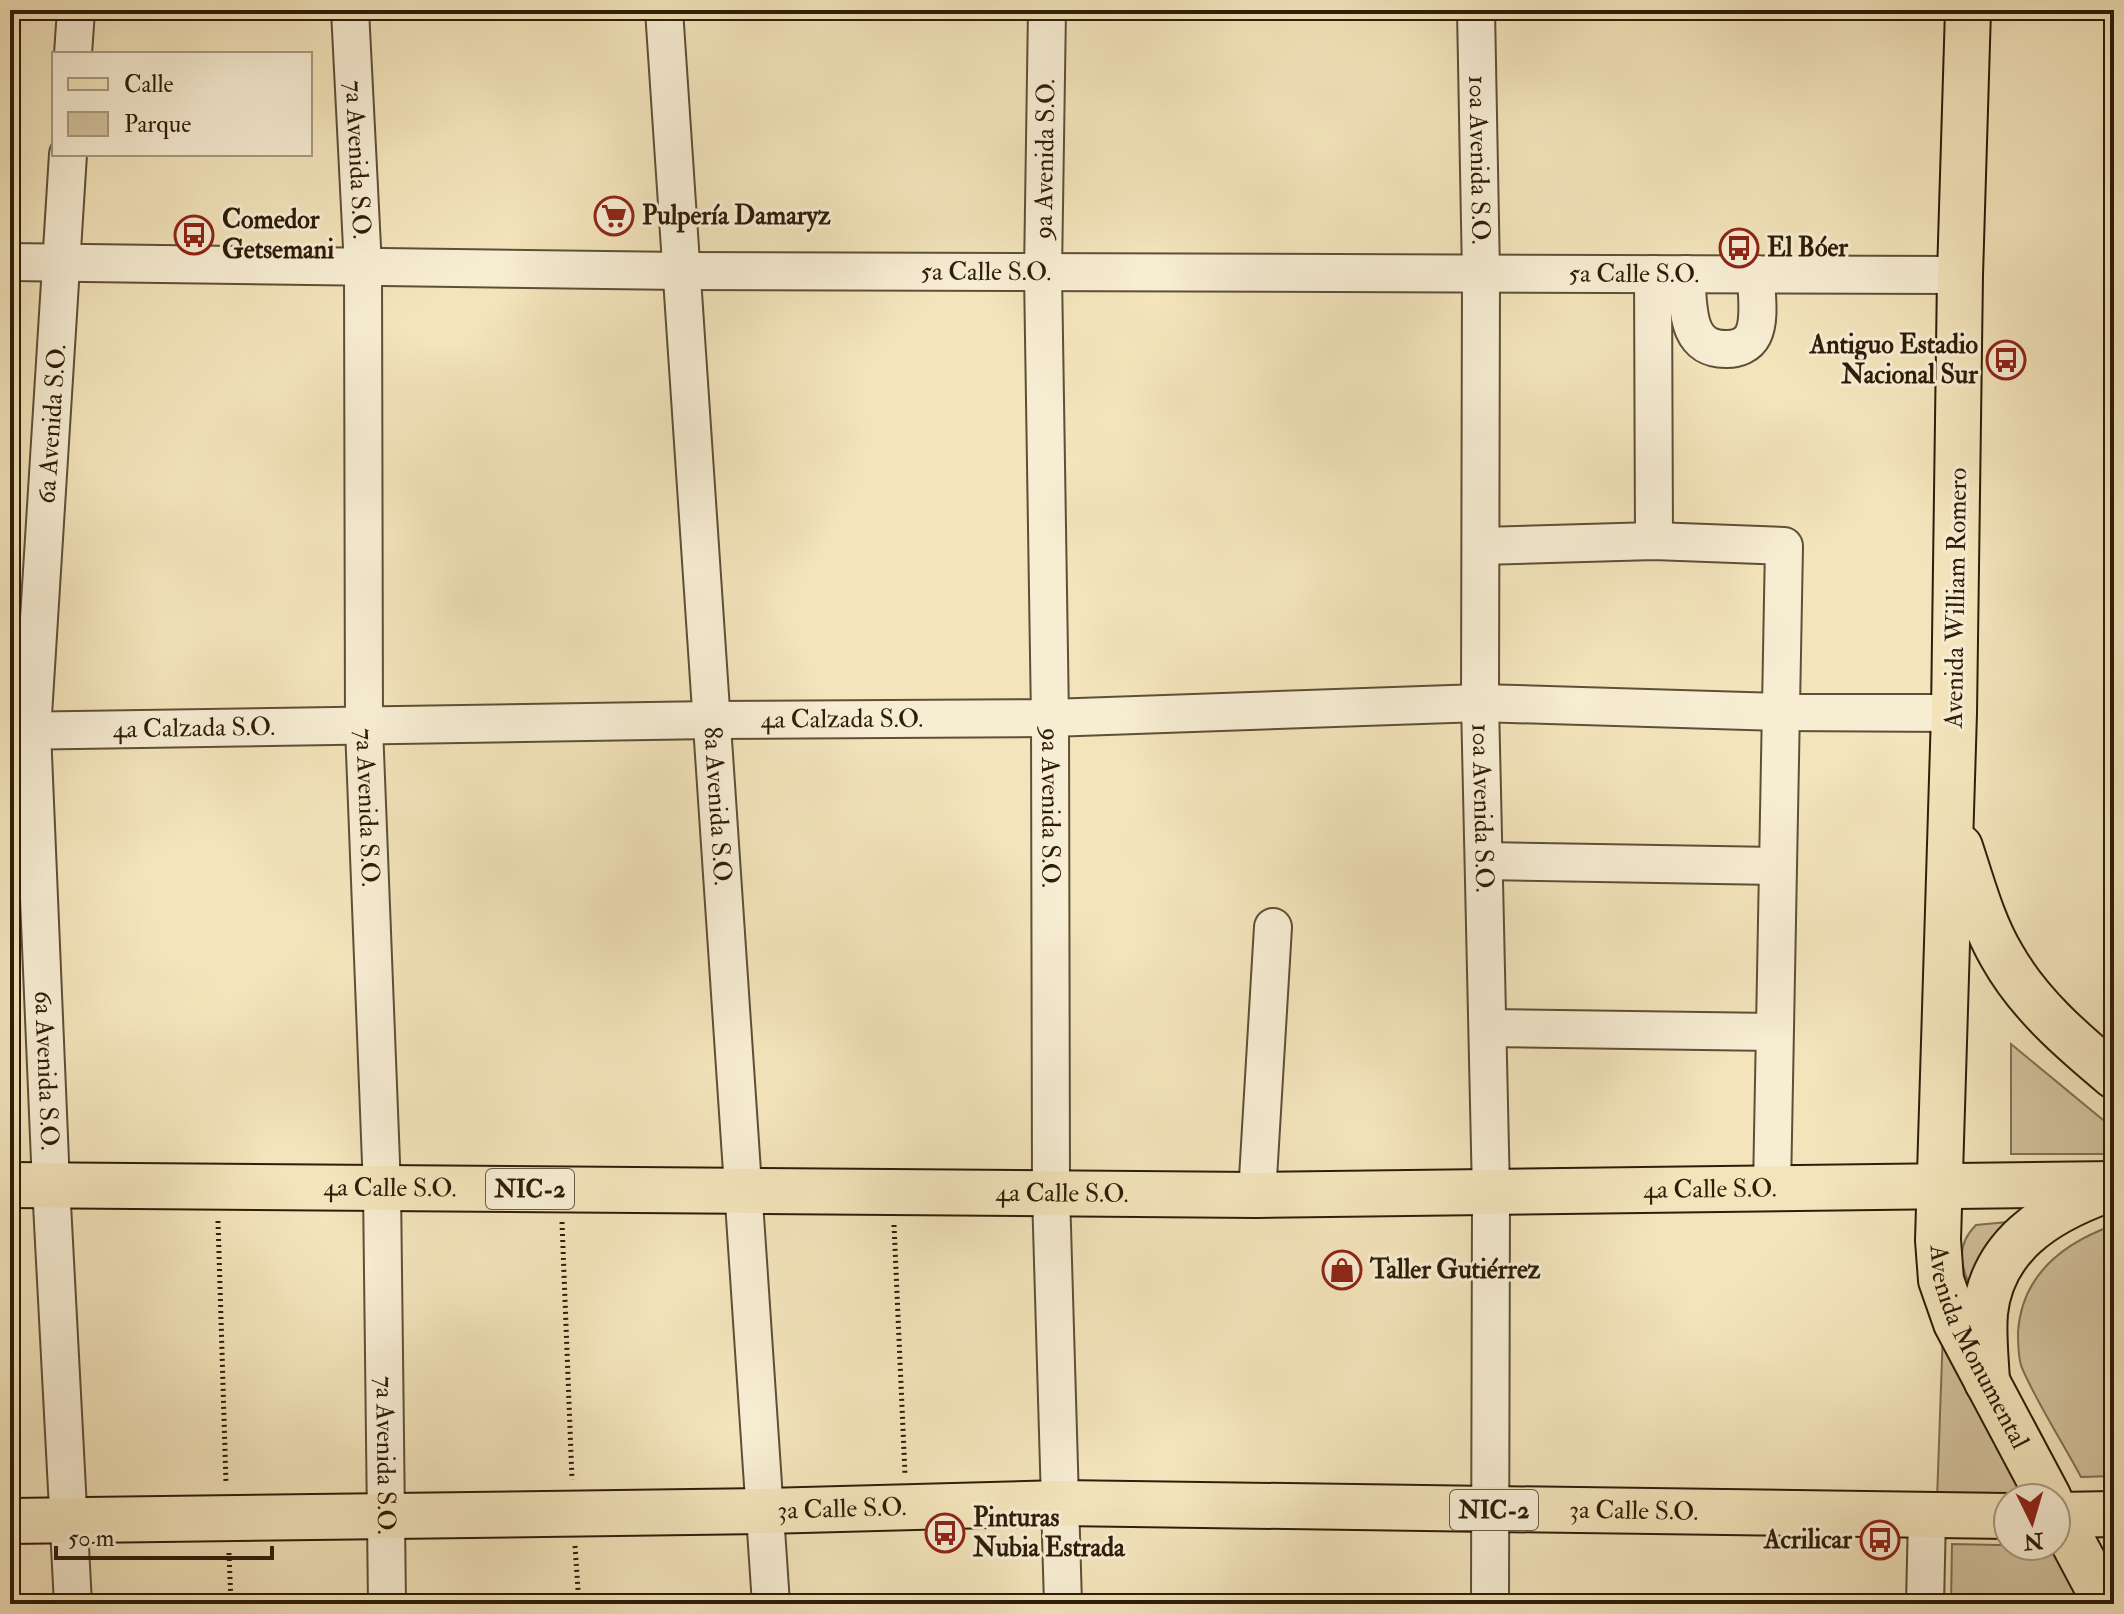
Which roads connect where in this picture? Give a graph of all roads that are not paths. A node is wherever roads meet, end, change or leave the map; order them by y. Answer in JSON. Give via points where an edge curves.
{"nodes":[{"id":1,"x":76,"y":10,"type":"edge"},
{"id":2,"x":350,"y":10,"type":"edge"},
{"id":3,"x":664,"y":10,"type":"edge"},
{"id":4,"x":1047,"y":10,"type":"edge"},
{"id":5,"x":1476,"y":10,"type":"edge"},
{"id":6,"x":1968,"y":10,"type":"edge"},
{"id":7,"x":73,"y":52,"type":"edge"},
{"id":8,"x":68,"y":156,"type":"edge"},
{"id":9,"x":10,"y":262,"type":"edge"},
{"id":10,"x":62,"y":262,"type":"junction"},
{"id":11,"x":363,"y":267,"type":"junction"},
{"id":12,"x":682,"y":271,"type":"junction"},
{"id":13,"x":1043,"y":273,"type":"junction"},
{"id":14,"x":1481,"y":274,"type":"junction"},
{"id":15,"x":1669,"y":274,"type":"junction"},
{"id":16,"x":1756,"y":274,"type":"junction"},
{"id":17,"x":1960,"y":275,"type":"junction"},
{"id":18,"x":1654,"y":541,"type":"junction"},
{"id":19,"x":1481,"y":546,"type":"junction"},
{"id":20,"x":1480,"y":703,"type":"junction"},
{"id":21,"x":1781,"y":712,"type":"junction"},
{"id":22,"x":1954,"y":713,"type":"junction"},
{"id":23,"x":1050,"y":718,"type":"junction"},
{"id":24,"x":712,"y":720,"type":"junction"},
{"id":25,"x":364,"y":727,"type":"junction"},
{"id":26,"x":21,"y":731,"type":"edge"},
{"id":27,"x":1952,"y":777,"type":"junction"},
{"id":28,"x":1484,"y":861,"type":"junction"},
{"id":29,"x":1777,"y":866,"type":"junction"},
{"id":30,"x":1273,"y":927,"type":"dead end"},
{"id":31,"x":1488,"y":1028,"type":"junction"},
{"id":32,"x":1774,"y":1032,"type":"junction"},
{"id":33,"x":2114,"y":1076,"type":"edge"},
{"id":34,"x":30,"y":1185,"type":"edge"},
{"id":35,"x":2114,"y":1186,"type":"edge"},
{"id":36,"x":1940,"y":1187,"type":"junction"},
{"id":37,"x":382,"y":1188,"type":"junction"},
{"id":38,"x":1772,"y":1189,"type":"junction"},
{"id":39,"x":744,"y":1191,"type":"junction"},
{"id":40,"x":1051,"y":1193,"type":"junction"},
{"id":41,"x":1491,"y":1193,"type":"junction"},
{"id":42,"x":1257,"y":1195,"type":"junction"},
{"id":43,"x":1987,"y":1382,"type":"junction"},
{"id":44,"x":2040,"y":1482,"type":"edge"},
{"id":45,"x":1061,"y":1503,"type":"junction"},
{"id":46,"x":1491,"y":1510,"type":"junction"},
{"id":47,"x":766,"y":1511,"type":"junction"},
{"id":48,"x":2072,"y":1511,"type":"edge"},
{"id":49,"x":2114,"y":1514,"type":"edge"},
{"id":50,"x":1992,"y":1516,"type":"edge"},
{"id":51,"x":386,"y":1517,"type":"junction"},
{"id":52,"x":1927,"y":1517,"type":"junction"},
{"id":53,"x":69,"y":1520,"type":"junction"},
{"id":54,"x":10,"y":1521,"type":"edge"},
{"id":55,"x":2072,"y":1541,"type":"edge"},
{"id":56,"x":73,"y":1604,"type":"edge"},
{"id":57,"x":387,"y":1604,"type":"edge"},
{"id":58,"x":771,"y":1604,"type":"edge"},
{"id":59,"x":1063,"y":1604,"type":"edge"},
{"id":60,"x":1490,"y":1604,"type":"edge"},
{"id":61,"x":1925,"y":1604,"type":"edge"},
{"id":62,"x":2106,"y":1604,"type":"edge"}],
"edges":[{"from":1,"to":7,"type":"street"},
{"from":2,"to":11,"type":"street","name":"7a Avenida S.O."},
{"from":3,"to":12,"type":"street","name":"8a Avenida S.O."},
{"from":4,"to":13,"type":"street","name":"9a Avenida S.O."},
{"from":5,"to":14,"type":"street","name":"10a Avenida S.O."},
{"from":6,"to":17,"type":"main road","name":"Avenida William Romero"},
{"from":8,"to":10,"type":"street","name":"6a Avenida S.O."},
{"from":9,"to":10,"type":"street","name":"5a Calle S.O."},
{"from":10,"to":11,"type":"street","name":"5a Calle S.O."},
{"from":10,"to":26,"type":"street","name":"6a Avenida S.O."},
{"from":11,"to":12,"type":"street","name":"5a Calle S.O."},
{"from":11,"to":25,"type":"street","name":"7a Avenida S.O."},
{"from":12,"to":13,"type":"street","name":"5a Calle S.O."},
{"from":12,"to":24,"type":"street","name":"8a Avenida S.O."},
{"from":13,"to":14,"type":"street","name":"5a Calle S.O."},
{"from":13,"to":23,"type":"street","name":"9a Avenida S.O."},
{"from":14,"to":15,"type":"street","name":"5a Calle S.O."},
{"from":14,"to":19,"type":"street","name":"10a Avenida S.O."},
{"from":15,"to":16,"type":"street","name":"5a Calle S.O."},
{"from":15,"to":16,"type":"street","via":[[1698,339],[1708,348],[1729,349],[1752,338]]},
{"from":15,"to":18,"type":"street"},
{"from":16,"to":17,"type":"street","name":"5a Calle S.O."},
{"from":17,"to":22,"type":"main road","name":"Avenida William Romero"},
{"from":18,"to":19,"type":"street"},
{"from":18,"to":21,"type":"street","via":[[1784,546]]},
{"from":19,"to":20,"type":"street","name":"10a Avenida S.O."},
{"from":20,"to":21,"type":"street","name":"4a Calzada S.O."},
{"from":20,"to":23,"type":"street","name":"4a Calzada S.O."},
{"from":20,"to":28,"type":"street","name":"10a Avenida S.O."},
{"from":21,"to":22,"type":"street","name":"4a Calzada S.O."},
{"from":21,"to":29,"type":"street"},
{"from":22,"to":27,"type":"main road","name":"Avenida William Romero"},
{"from":23,"to":24,"type":"street","name":"4a Calzada S.O."},
{"from":23,"to":40,"type":"street","name":"9a Avenida S.O."},
{"from":24,"to":25,"type":"street","name":"4a Calzada S.O."},
{"from":24,"to":39,"type":"street","name":"8a Avenida S.O."},
{"from":25,"to":26,"type":"street","name":"4a Calzada S.O."},
{"from":25,"to":37,"type":"street","name":"7a Avenida S.O."},
{"from":26,"to":34,"type":"street","name":"6a Avenida S.O."},
{"from":27,"to":33,"type":"main road","via":[[1961,848],[2001,955],[2024,991]]},
{"from":27,"to":36,"type":"main road","name":"Avenida William Romero"},
{"from":28,"to":29,"type":"street"},
{"from":28,"to":31,"type":"street","name":"10a Avenida S.O."},
{"from":29,"to":32,"type":"street"},
{"from":30,"to":42,"type":"street"},
{"from":31,"to":32,"type":"street"},
{"from":31,"to":41,"type":"street","name":"10a Avenida S.O."},
{"from":32,"to":38,"type":"street"},
{"from":34,"to":37,"type":"main road","name":"4a Calle S.O.","number":"NIC-2"},
{"from":34,"to":53,"type":"street","name":"6a Avenida S.O."},
{"from":35,"to":36,"type":"main road","name":"4a Calle S.O.","number":"NIC-2"},
{"from":35,"to":43,"type":"main road","via":[[2048,1216],[2007,1253],[1985,1312]]},
{"from":36,"to":38,"type":"main road","name":"4a Calle S.O.","number":"NIC-2"},
{"from":36,"to":43,"type":"main road","name":"Avenida Monumental","via":[[1941,1280],[1956,1323]]},
{"from":37,"to":39,"type":"main road","name":"4a Calle S.O.","number":"NIC-2"},
{"from":37,"to":51,"type":"street","name":"7a Avenida S.O."},
{"from":38,"to":41,"type":"main road","name":"4a Calle S.O.","number":"NIC-2"},
{"from":39,"to":40,"type":"main road","name":"4a Calle S.O.","number":"NIC-2"},
{"from":39,"to":47,"type":"street","name":"8a Avenida S.O."},
{"from":40,"to":42,"type":"main road","name":"4a Calle S.O.","number":"NIC-2"},
{"from":40,"to":45,"type":"street","name":"9a Avenida S.O."},
{"from":41,"to":42,"type":"main road","name":"4a Calle S.O.","number":"NIC-2"},
{"from":41,"to":46,"type":"street","name":"10a Avenida S.O."},
{"from":43,"to":44,"type":"main road","name":"Avenida Monumental"},
{"from":45,"to":46,"type":"main road","name":"3a Calle S.O.","number":"NIC-2"},
{"from":45,"to":47,"type":"main road","name":"3a Calle S.O.","number":"NIC-2"},
{"from":45,"to":59,"type":"street","name":"9a Avenida S.O."},
{"from":46,"to":52,"type":"main road","name":"3a Calle S.O.","number":"NIC-2"},
{"from":46,"to":60,"type":"street","name":"10a Avenida S.O."},
{"from":47,"to":51,"type":"main road","name":"3a Calle S.O.","number":"NIC-2"},
{"from":47,"to":58,"type":"street","name":"8a Avenida S.O."},
{"from":48,"to":49,"type":"main road"},
{"from":50,"to":52,"type":"main road","name":"3a Calle S.O.","number":"NIC-2"},
{"from":51,"to":53,"type":"main road","name":"3a Calle S.O.","number":"NIC-2"},
{"from":51,"to":57,"type":"street","name":"7a Avenida S.O."},
{"from":52,"to":61,"type":"street"},
{"from":53,"to":54,"type":"main road","name":"3a Calle S.O.","number":"NIC-2"},
{"from":53,"to":56,"type":"street","name":"6a Avenida S.O."},
{"from":55,"to":62,"type":"main road","name":"Avenida Monumental"}]}
